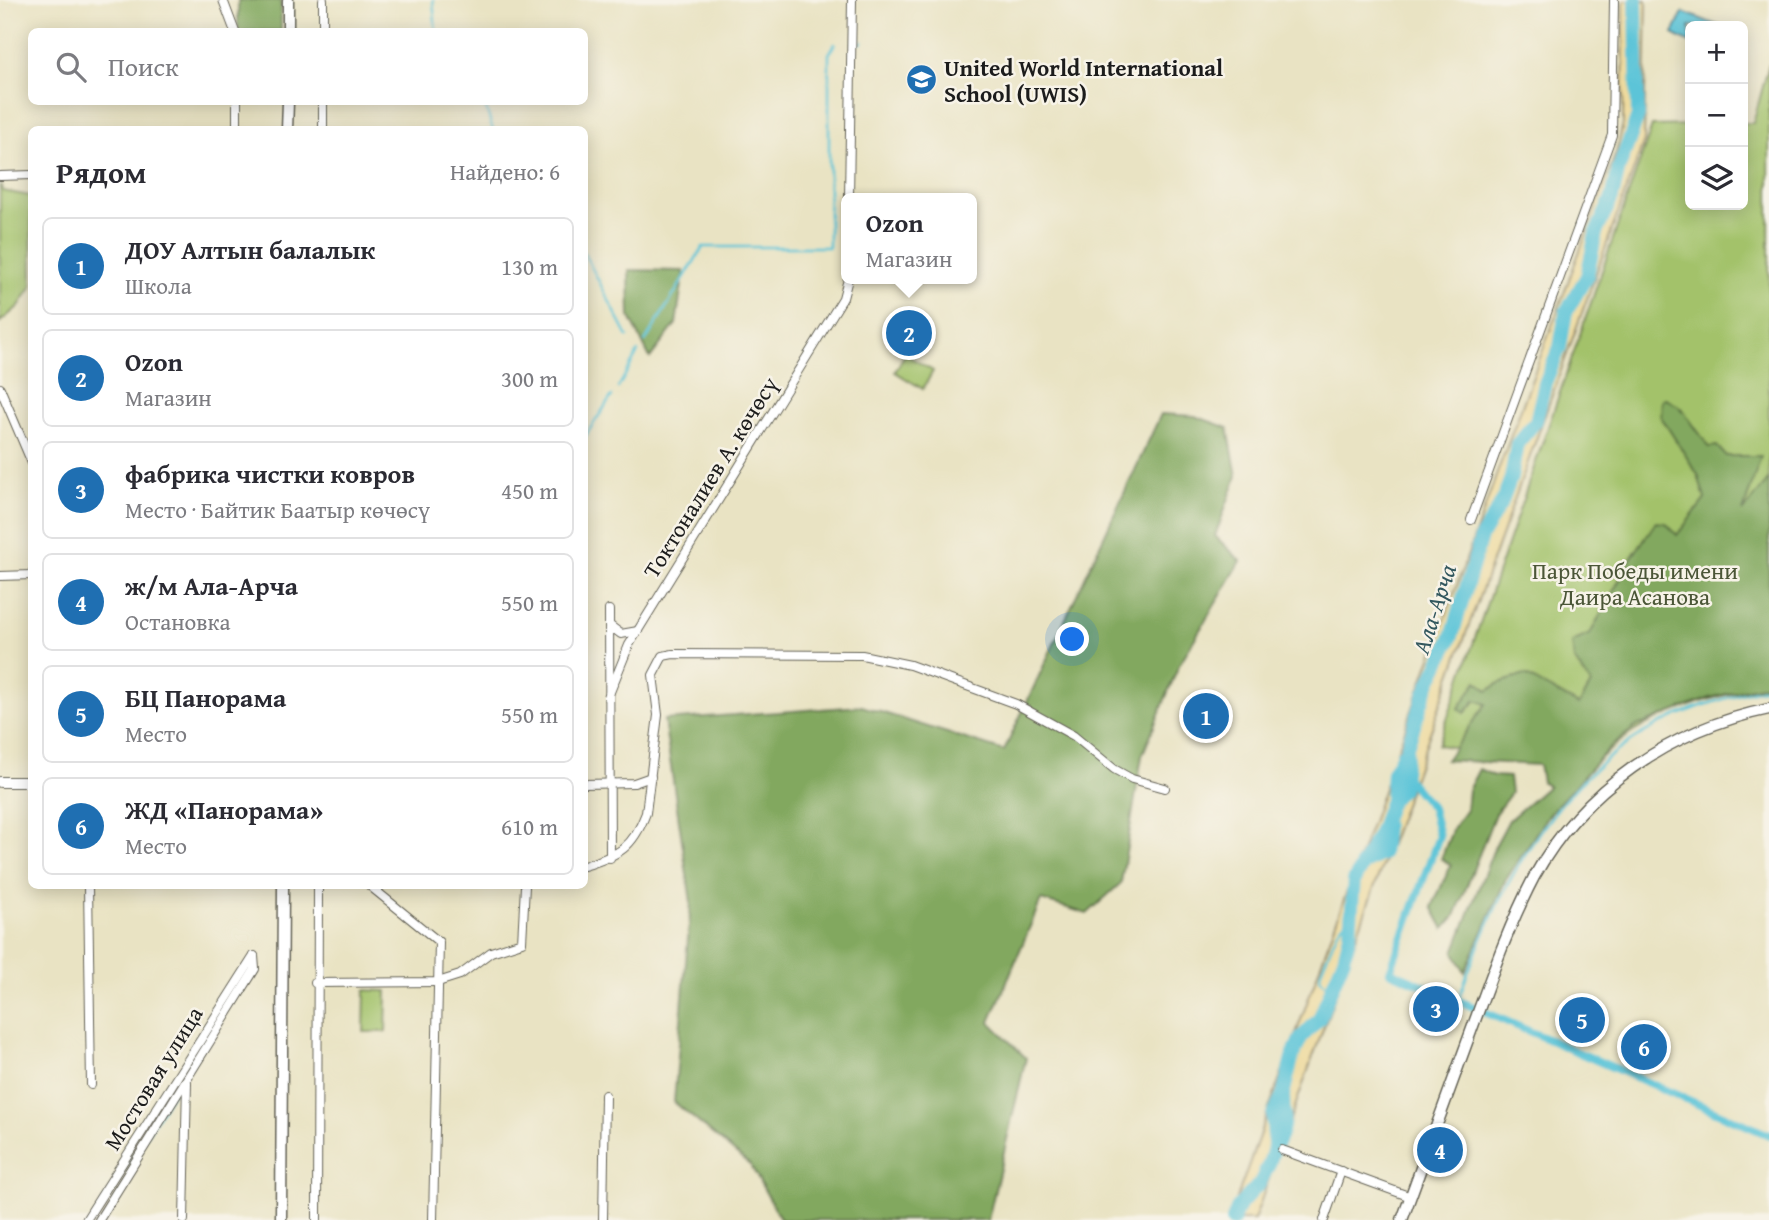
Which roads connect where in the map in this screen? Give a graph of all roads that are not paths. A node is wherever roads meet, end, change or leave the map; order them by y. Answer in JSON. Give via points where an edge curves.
{"nodes":[{"id":1,"x":223,"y":0,"type":"edge"},
{"id":2,"x":288,"y":0,"type":"edge"},
{"id":3,"x":323,"y":0,"type":"edge"},
{"id":4,"x":852,"y":0,"type":"edge"},
{"id":5,"x":1614,"y":0,"type":"edge"},
{"id":6,"x":234,"y":28,"type":"edge"},
{"id":7,"x":288,"y":28,"type":"edge"},
{"id":8,"x":323,"y":28,"type":"edge"},
{"id":9,"x":237,"y":105,"type":"edge"},
{"id":10,"x":288,"y":105,"type":"edge"},
{"id":11,"x":323,"y":105,"type":"edge"},
{"id":12,"x":237,"y":126,"type":"edge"},
{"id":13,"x":288,"y":126,"type":"edge"},
{"id":14,"x":323,"y":126,"type":"edge"},
{"id":15,"x":28,"y":175,"type":"edge"},
{"id":16,"x":0,"y":176,"type":"edge"},
{"id":17,"x":849,"y":193,"type":"edge"},
{"id":18,"x":847,"y":284,"type":"edge"},
{"id":19,"x":0,"y":388,"type":"edge"},
{"id":20,"x":28,"y":454,"type":"edge"},
{"id":21,"x":1471,"y":520,"type":"dead end"},
{"id":22,"x":28,"y":575,"type":"edge"},
{"id":23,"x":0,"y":576,"type":"edge"},
{"id":24,"x":609,"y":610,"type":"dead end"},
{"id":25,"x":609,"y":625,"type":"junction"},
{"id":26,"x":638,"y":631,"type":"junction"},
{"id":27,"x":608,"y":697,"type":"junction"},
{"id":28,"x":1769,"y":709,"type":"edge"},
{"id":29,"x":651,"y":778,"type":"junction"},
{"id":30,"x":0,"y":782,"type":"edge"},
{"id":31,"x":28,"y":782,"type":"edge"},
{"id":32,"x":588,"y":783,"type":"edge"},
{"id":33,"x":607,"y":783,"type":"junction"},
{"id":34,"x":1165,"y":788,"type":"dead end"},
{"id":35,"x":610,"y":858,"type":"junction"},
{"id":36,"x":588,"y":865,"type":"edge"},
{"id":37,"x":88,"y":889,"type":"edge"},
{"id":38,"x":283,"y":889,"type":"edge"},
{"id":39,"x":318,"y":889,"type":"edge"},
{"id":40,"x":374,"y":889,"type":"edge"},
{"id":41,"x":524,"y":889,"type":"edge"},
{"id":42,"x":438,"y":982,"type":"junction"},
{"id":43,"x":315,"y":983,"type":"junction"},
{"id":44,"x":187,"y":1079,"type":"junction"},
{"id":45,"x":91,"y":1084,"type":"dead end"},
{"id":46,"x":605,"y":1095,"type":"dead end"},
{"id":47,"x":1282,"y":1150,"type":"dead end"},
{"id":48,"x":1341,"y":1171,"type":"junction"},
{"id":49,"x":1411,"y":1196,"type":"junction"},
{"id":50,"x":86,"y":1220,"type":"edge"},
{"id":51,"x":99,"y":1220,"type":"edge"},
{"id":52,"x":184,"y":1220,"type":"edge"},
{"id":53,"x":281,"y":1220,"type":"edge"},
{"id":54,"x":317,"y":1220,"type":"edge"},
{"id":55,"x":433,"y":1220,"type":"edge"},
{"id":56,"x":603,"y":1220,"type":"edge"},
{"id":57,"x":1324,"y":1220,"type":"edge"},
{"id":58,"x":1402,"y":1220,"type":"edge"}],
"edges":[{"from":1,"to":6,"type":"street"},
{"from":2,"to":7,"type":"main road"},
{"from":3,"to":8,"type":"street"},
{"from":4,"to":17,"type":"street"},
{"from":5,"to":21,"type":"street","via":[[1612,135]]},
{"from":9,"to":12,"type":"street"},
{"from":10,"to":13,"type":"main road"},
{"from":11,"to":14,"type":"street"},
{"from":15,"to":16,"type":"street"},
{"from":18,"to":26,"type":"street","name":"Токтоналиев А. көчөсү","via":[[843,298]]},
{"from":19,"to":20,"type":"street"},
{"from":22,"to":23,"type":"street"},
{"from":24,"to":25,"type":"street"},
{"from":25,"to":26,"type":"street","via":[[621,634]]},
{"from":25,"to":27,"type":"street"},
{"from":26,"to":27,"type":"street","name":"Токтоналиев А. көчөсү"},
{"from":27,"to":33,"type":"street"},
{"from":28,"to":49,"type":"main road","via":[[1681,738],[1632,768],[1592,801],[1560,838],[1516,915]]},
{"from":29,"to":33,"type":"street"},
{"from":29,"to":34,"type":"street","via":[[658,715],[653,675],[663,656],[862,654],[910,665],[1016,704],[1074,736],[1114,769]]},
{"from":29,"to":35,"type":"street","via":[[642,824],[622,852]]},
{"from":30,"to":31,"type":"street"},
{"from":32,"to":33,"type":"street"},
{"from":33,"to":35,"type":"street"},
{"from":35,"to":36,"type":"street"},
{"from":37,"to":45,"type":"street"},
{"from":38,"to":53,"type":"main road"},
{"from":39,"to":43,"type":"street"},
{"from":40,"to":42,"type":"street","via":[[439,942]]},
{"from":41,"to":42,"type":"street","via":[[522,942],[491,951],[460,975]]},
{"from":42,"to":43,"type":"street"},
{"from":42,"to":55,"type":"street"},
{"from":43,"to":54,"type":"street"},
{"from":44,"to":50,"type":"street","name":"Мостовая улица","via":[[254,961]]},
{"from":44,"to":51,"type":"street"},
{"from":44,"to":52,"type":"street"},
{"from":46,"to":56,"type":"street"},
{"from":47,"to":48,"type":"street"},
{"from":48,"to":49,"type":"street"},
{"from":48,"to":57,"type":"street"},
{"from":49,"to":58,"type":"main road"}]}
